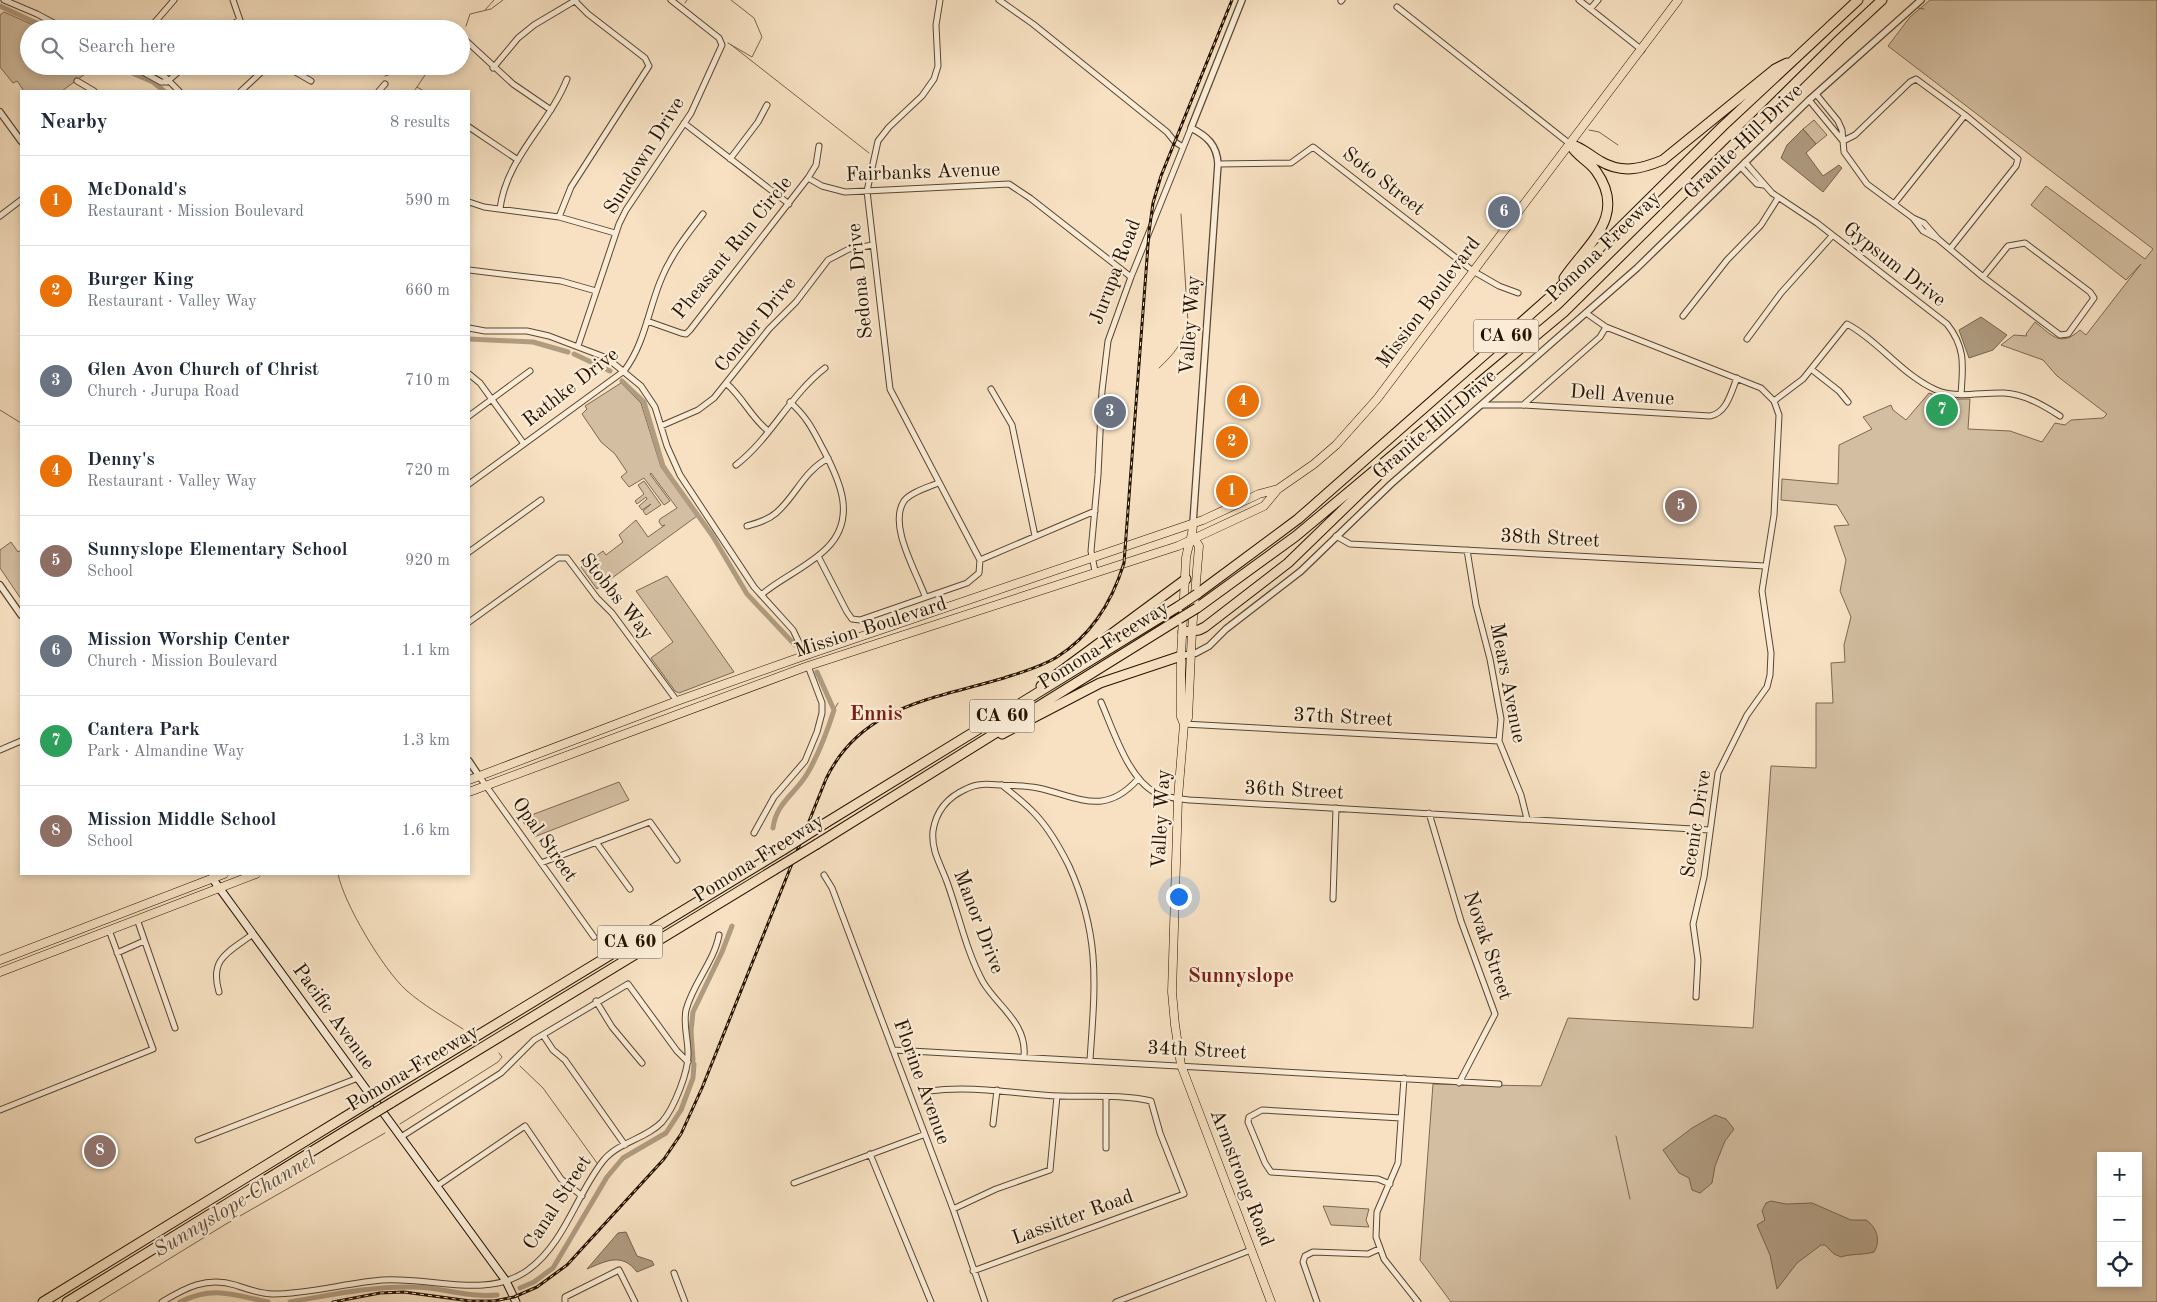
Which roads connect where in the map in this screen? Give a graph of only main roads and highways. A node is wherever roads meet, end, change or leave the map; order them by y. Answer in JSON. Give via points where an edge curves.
{"nodes":[{"id":1,"x":1678,"y":0,"type":"edge"},
{"id":2,"x":1858,"y":0,"type":"edge"},
{"id":3,"x":1882,"y":0,"type":"edge"},
{"id":4,"x":1796,"y":58,"type":"junction"},
{"id":5,"x":1570,"y":144,"type":"junction"},
{"id":6,"x":1550,"y":297,"type":"junction"},
{"id":7,"x":1426,"y":429,"type":"junction"},
{"id":8,"x":1278,"y":489,"type":"junction"},
{"id":9,"x":1194,"y":523,"type":"junction"},
{"id":10,"x":1193,"y":537,"type":"junction"},
{"id":11,"x":1186,"y":579,"type":"junction"},
{"id":12,"x":1187,"y":632,"type":"junction"},
{"id":13,"x":805,"y":655,"type":"junction"},
{"id":14,"x":1181,"y":656,"type":"junction"},
{"id":15,"x":808,"y":666,"type":"junction"},
{"id":16,"x":1184,"y":724,"type":"junction"},
{"id":17,"x":985,"y":727,"type":"junction"},
{"id":18,"x":987,"y":739,"type":"junction"},
{"id":19,"x":470,"y":780,"type":"edge"},
{"id":20,"x":470,"y":792,"type":"edge"},
{"id":21,"x":253,"y":875,"type":"edge"},
{"id":22,"x":210,"y":876,"type":"edge"},
{"id":23,"x":219,"y":888,"type":"junction"},
{"id":24,"x":0,"y":960,"type":"edge"},
{"id":25,"x":0,"y":972,"type":"edge"},
{"id":26,"x":1181,"y":1065,"type":"joint"},
{"id":27,"x":43,"y":1302,"type":"edge"},
{"id":28,"x":67,"y":1302,"type":"edge"},
{"id":29,"x":516,"y":1302,"type":"edge"},
{"id":30,"x":1271,"y":1302,"type":"edge"}],
"edges":[{"from":1,"to":5,"type":"main road","name":"Mission Boulevard"},
{"from":2,"to":4,"type":"highway","name":"Pomona Freeway","number":"CA 60"},
{"from":3,"to":7,"type":"highway","name":"Pomona Freeway","number":"CA 60","via":[[1564,312]]},
{"from":4,"to":5,"type":"highway","via":[[1775,68],[1663,160],[1645,168],[1619,169],[1600,161],[1580,146]]},
{"from":4,"to":6,"type":"highway","name":"Pomona Freeway","number":"CA 60"},
{"from":5,"to":6,"type":"highway","via":[[1600,178],[1605,187],[1608,208],[1598,236]]},
{"from":5,"to":8,"type":"main road","name":"Mission Boulevard","via":[[1358,423],[1314,464]]},
{"from":6,"to":17,"type":"highway","name":"Pomona Freeway","number":"CA 60","bridge":true,"via":[[1298,519],[1198,594]]},
{"from":7,"to":12,"type":"highway","via":[[1288,563],[1205,627]]},
{"from":7,"to":18,"type":"highway","name":"Pomona Freeway","number":"CA 60","bridge":true,"via":[[1296,536],[1197,608]]},
{"from":8,"to":9,"type":"main road","name":"Mission Boulevard","via":[[1258,494]]},
{"from":8,"to":10,"type":"main road","name":"Mission Boulevard","via":[[1264,506]]},
{"from":9,"to":10,"type":"main road","name":"Valley Way"},
{"from":9,"to":13,"type":"main road","name":"Mission Boulevard"},
{"from":10,"to":11,"type":"main road","name":"Valley Way","via":[[1188,548]]},
{"from":10,"to":12,"type":"main road","name":"Valley Way","via":[[1199,546]]},
{"from":10,"to":15,"type":"main road","name":"Mission Boulevard","via":[[1178,546]]},
{"from":11,"to":12,"type":"main road","name":"Valley Way"},
{"from":11,"to":17,"type":"highway"},
{"from":12,"to":14,"type":"main road","name":"Valley Way"},
{"from":12,"to":16,"type":"main road","name":"Valley Way","via":[[1191,654],[1188,718]]},
{"from":13,"to":15,"type":"main road"},
{"from":13,"to":19,"type":"main road","name":"Mission Boulevard"},
{"from":14,"to":16,"type":"main road","name":"Valley Way","via":[[1181,717]]},
{"from":14,"to":18,"type":"highway","via":[[1100,683],[1011,731]]},
{"from":15,"to":20,"type":"main road","name":"Mission Boulevard"},
{"from":16,"to":26,"type":"main road","name":"Valley Way","via":[[1178,798],[1172,992]]},
{"from":17,"to":27,"type":"highway","name":"Pomona Freeway","number":"CA 60","bridge":true},
{"from":18,"to":28,"type":"highway","name":"Pomona Freeway","number":"CA 60","bridge":true},
{"from":21,"to":23,"type":"main road"},
{"from":22,"to":23,"type":"main road","name":"Pacific Avenue"},
{"from":22,"to":24,"type":"main road"},
{"from":23,"to":25,"type":"main road"},
{"from":23,"to":29,"type":"main road","name":"Pacific Avenue","via":[[506,1282]]},
{"from":26,"to":30,"type":"main road","name":"Armstrong Road"}]}
